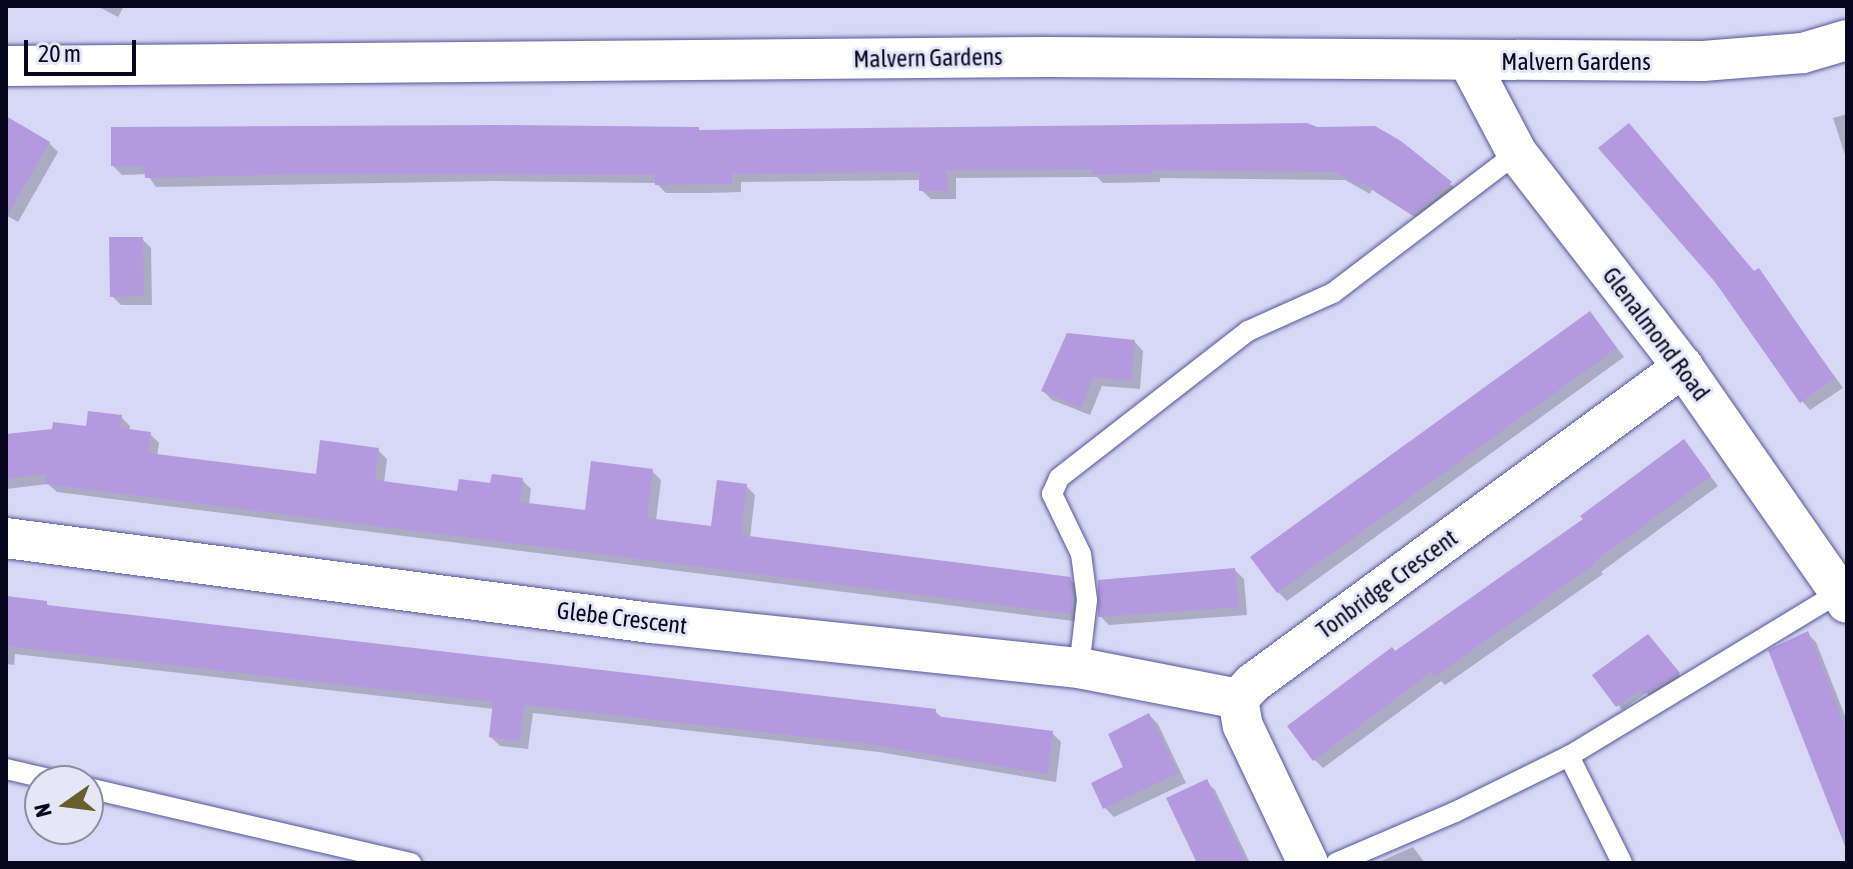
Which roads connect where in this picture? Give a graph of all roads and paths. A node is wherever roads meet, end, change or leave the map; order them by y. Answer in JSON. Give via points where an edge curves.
{"nodes":[{"id":1,"x":1847,"y":40,"type":"edge"},
{"id":2,"x":1469,"y":62,"type":"junction"},
{"id":3,"x":6,"y":66,"type":"edge"},
{"id":4,"x":1517,"y":153,"type":"junction"},
{"id":5,"x":1683,"y":367,"type":"junction"},
{"id":6,"x":6,"y":538,"type":"edge"},
{"id":7,"x":1844,"y":597,"type":"edge"},
{"id":8,"x":1079,"y":668,"type":"junction"},
{"id":9,"x":1238,"y":699,"type":"junction"},
{"id":10,"x":1569,"y":756,"type":"junction"},
{"id":11,"x":104,"y":792,"type":"edge"},
{"id":12,"x":411,"y":863,"type":"edge"},
{"id":13,"x":1308,"y":863,"type":"edge"},
{"id":14,"x":1336,"y":863,"type":"edge"},
{"id":15,"x":1622,"y":863,"type":"edge"}],
"edges":[{"from":1,"to":2,"type":"street","name":"Malvern Gardens","via":[[1803,53],[1703,61]]},
{"from":2,"to":3,"type":"street","name":"Malvern Gardens","via":[[1046,57]]},
{"from":2,"to":4,"type":"street","name":"Glenalmond Road"},
{"from":4,"to":5,"type":"street","name":"Glenalmond Road"},
{"from":4,"to":8,"type":"lane","via":[[1333,293],[1248,331],[1059,478],[1052,494],[1081,554],[1087,600]]},
{"from":5,"to":7,"type":"street","name":"Glenalmond Road"},
{"from":5,"to":9,"type":"street","name":"Tonbridge Crescent"},
{"from":6,"to":8,"type":"street","name":"Glebe Crescent","via":[[651,623]]},
{"from":7,"to":10,"type":"lane"},
{"from":8,"to":9,"type":"street","name":"Glebe Crescent"},
{"from":9,"to":13,"type":"street","via":[[1243,726]]},
{"from":10,"to":14,"type":"lane"},
{"from":10,"to":15,"type":"lane"},
{"from":11,"to":12,"type":"lane"}]}
